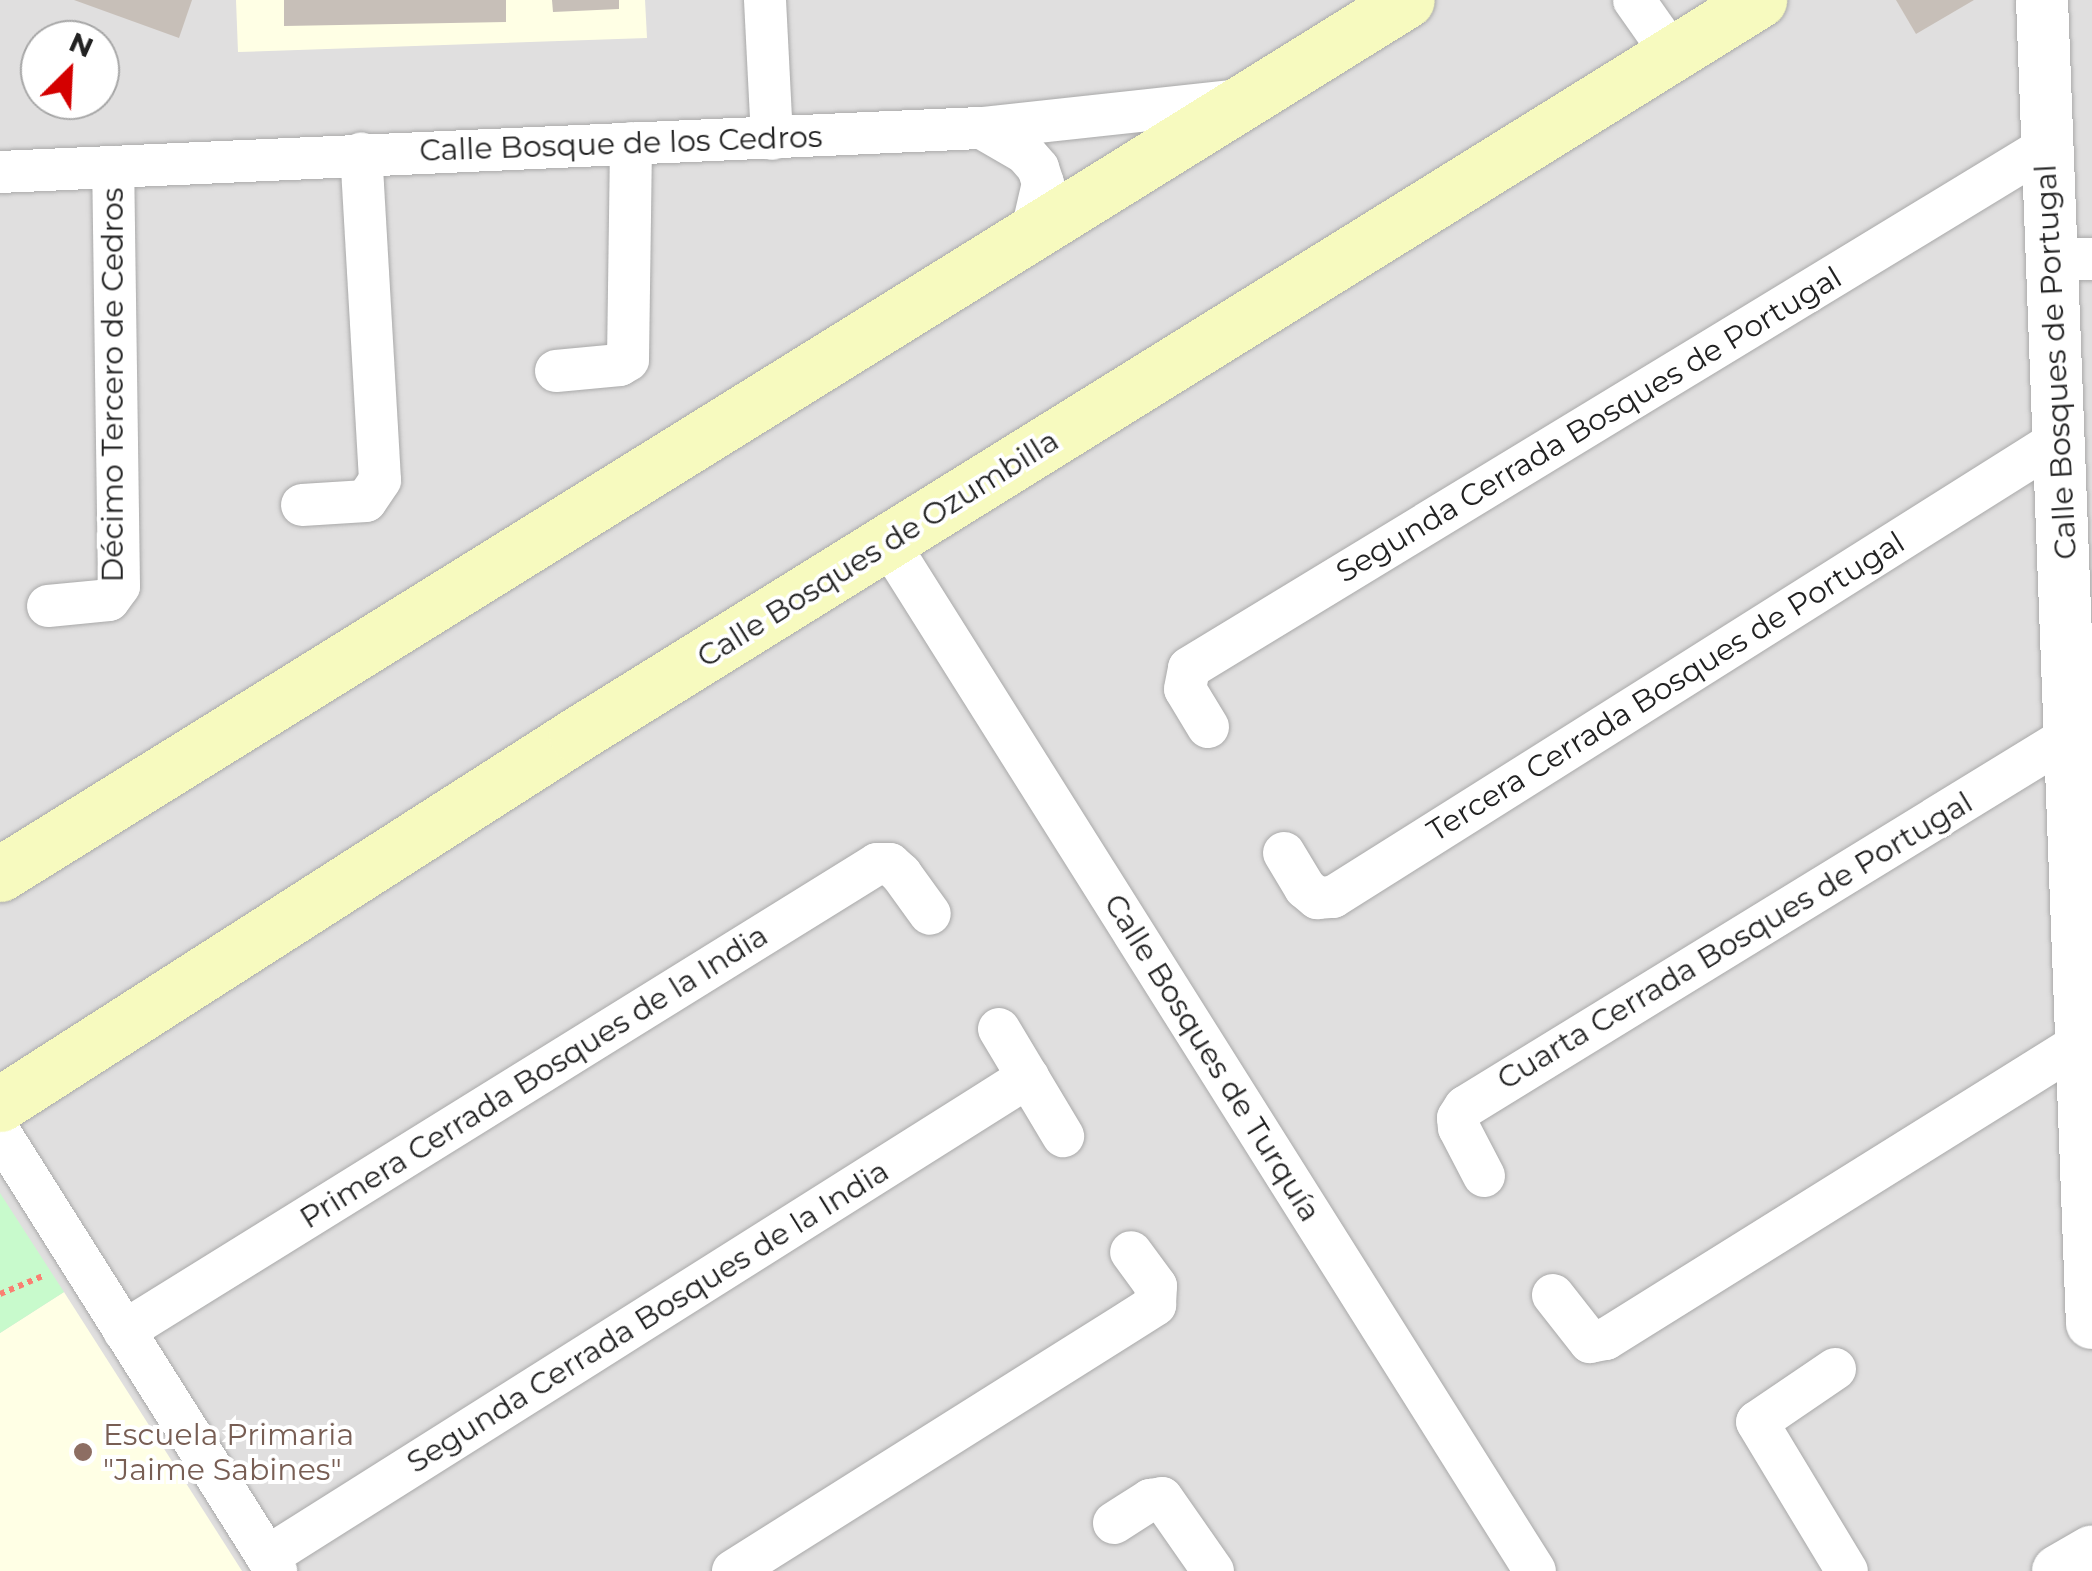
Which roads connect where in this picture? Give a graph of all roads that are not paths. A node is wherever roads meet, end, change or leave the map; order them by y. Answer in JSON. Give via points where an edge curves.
{"nodes":[{"id":1,"x":765,"y":0,"type":"edge"},
{"id":2,"x":1407,"y":0,"type":"edge"},
{"id":3,"x":1634,"y":0,"type":"edge"},
{"id":4,"x":1759,"y":0,"type":"edge"},
{"id":5,"x":2042,"y":0,"type":"edge"},
{"id":6,"x":1672,"y":54,"type":"junction"},
{"id":7,"x":1241,"y":100,"type":"junction"},
{"id":8,"x":982,"y":128,"type":"junction"},
{"id":9,"x":772,"y":139,"type":"junction"},
{"id":10,"x":631,"y":143,"type":"junction"},
{"id":11,"x":2046,"y":147,"type":"junction"},
{"id":12,"x":361,"y":154,"type":"junction"},
{"id":13,"x":113,"y":167,"type":"junction"},
{"id":14,"x":0,"y":172,"type":"edge"},
{"id":15,"x":1031,"y":235,"type":"junction"},
{"id":16,"x":2072,"y":259,"type":"edge"},
{"id":17,"x":556,"y":372,"type":"dead end"},
{"id":18,"x":2060,"y":439,"type":"junction"},
{"id":19,"x":302,"y":505,"type":"dead end"},
{"id":20,"x":889,"y":544,"type":"junction"},
{"id":21,"x":2078,"y":553,"type":"edge"},
{"id":22,"x":48,"y":606,"type":"dead end"},
{"id":23,"x":1208,"y":727,"type":"dead end"},
{"id":24,"x":2071,"y":735,"type":"junction"},
{"id":25,"x":1284,"y":853,"type":"dead end"},
{"id":26,"x":2084,"y":853,"type":"edge"},
{"id":27,"x":0,"y":874,"type":"edge"},
{"id":28,"x":930,"y":914,"type":"dead end"},
{"id":29,"x":1000,"y":1029,"type":"dead end"},
{"id":30,"x":2080,"y":1044,"type":"junction"},
{"id":31,"x":1028,"y":1077,"type":"junction"},
{"id":32,"x":0,"y":1104,"type":"edge"},
{"id":33,"x":0,"y":1133,"type":"edge"},
{"id":34,"x":1063,"y":1136,"type":"dead end"},
{"id":35,"x":1484,"y":1176,"type":"dead end"},
{"id":36,"x":1131,"y":1252,"type":"dead end"},
{"id":37,"x":1553,"y":1294,"type":"dead end"},
{"id":38,"x":2092,"y":1323,"type":"edge"},
{"id":39,"x":124,"y":1331,"type":"junction"},
{"id":40,"x":1835,"y":1369,"type":"dead end"},
{"id":41,"x":1114,"y":1522,"type":"dead end"},
{"id":42,"x":2092,"y":1551,"type":"edge"},
{"id":43,"x":272,"y":1564,"type":"edge"},
{"id":44,"x":733,"y":1571,"type":"edge"},
{"id":45,"x":1213,"y":1571,"type":"edge"},
{"id":46,"x":1534,"y":1571,"type":"edge"},
{"id":47,"x":1848,"y":1571,"type":"edge"},
{"id":48,"x":2058,"y":1571,"type":"edge"}],
"edges":[{"from":1,"to":9,"type":"street"},
{"from":2,"to":7,"type":"main road"},
{"from":3,"to":6,"type":"street"},
{"from":4,"to":6,"type":"main road","name":"Calle Bosques de Ozumbilla"},
{"from":5,"to":11,"type":"street","name":"Calle Bosques de Portugal"},
{"from":6,"to":20,"type":"main road","name":"Calle Bosques de Ozumbilla"},
{"from":7,"to":8,"type":"street","name":"Calle Bosque de los Cedros"},
{"from":7,"to":15,"type":"main road"},
{"from":8,"to":9,"type":"street","name":"Calle Bosque de los Cedros"},
{"from":8,"to":15,"type":"street","via":[[1038,168],[1043,183]]},
{"from":9,"to":10,"type":"street","name":"Calle Bosque de los Cedros"},
{"from":10,"to":12,"type":"street","name":"Calle Bosque de los Cedros"},
{"from":10,"to":17,"type":"street","via":[[628,360]]},
{"from":11,"to":16,"type":"street","name":"Calle Bosques de Portugal"},
{"from":11,"to":23,"type":"street","name":"Segunda Cerrada Bosques de Portugal","via":[[1189,668],[1185,690]]},
{"from":12,"to":13,"type":"street","name":"Calle Bosque de los Cedros"},
{"from":12,"to":19,"type":"street","via":[[380,480],[366,502]]},
{"from":13,"to":14,"type":"street","name":"Calle Bosque de los Cedros"},
{"from":13,"to":22,"type":"street","name":"Décimo Tercero de Cedros","via":[[119,586],[109,600]]},
{"from":15,"to":27,"type":"main road"},
{"from":16,"to":18,"type":"street","name":"Calle Bosques de Portugal"},
{"from":18,"to":21,"type":"street","name":"Calle Bosques de Portugal"},
{"from":18,"to":25,"type":"street","name":"Tercera Cerrada Bosques de Portugal","via":[[1333,897],[1318,898],[1306,888]]},
{"from":20,"to":32,"type":"main road","name":"Calle Bosques de Ozumbilla","via":[[576,735]]},
{"from":20,"to":46,"type":"street","name":"Calle Bosques de Turquía"},
{"from":21,"to":24,"type":"street","name":"Calle Bosques de Portugal"},
{"from":24,"to":26,"type":"street","name":"Calle Bosques de Portugal"},
{"from":24,"to":35,"type":"street","name":"Cuarta Cerrada Bosques de Portugal","via":[[1465,1107],[1458,1128]]},
{"from":26,"to":30,"type":"street","name":"Calle Bosques de Portugal"},
{"from":28,"to":39,"type":"street","name":"Primera Cerrada Bosques de la India","via":[[901,874],[877,864]]},
{"from":29,"to":31,"type":"street"},
{"from":30,"to":37,"type":"street","via":[[1606,1340],[1590,1342]]},
{"from":30,"to":38,"type":"street","name":"Calle Bosques de Portugal"},
{"from":31,"to":34,"type":"street"},
{"from":31,"to":43,"type":"street","name":"Segunda Cerrada Bosques de la India"},
{"from":33,"to":39,"type":"street"},
{"from":36,"to":44,"type":"street","via":[[1156,1286],[1155,1304]]},
{"from":39,"to":43,"type":"street"},
{"from":40,"to":47,"type":"street","via":[[1757,1422]]},
{"from":41,"to":45,"type":"street","via":[[1162,1498]]},
{"from":42,"to":48,"type":"street"}]}
